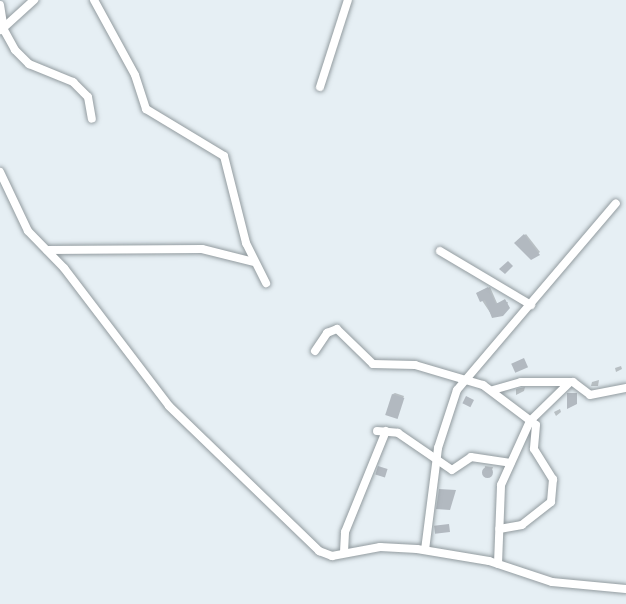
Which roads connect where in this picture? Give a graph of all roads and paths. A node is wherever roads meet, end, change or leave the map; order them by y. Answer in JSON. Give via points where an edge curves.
{"nodes":[{"id":1,"x":34,"y":0,"type":"edge"},
{"id":2,"x":94,"y":0,"type":"edge"},
{"id":3,"x":348,"y":0,"type":"edge"},
{"id":4,"x":0,"y":5,"type":"edge"},
{"id":5,"x":2,"y":30,"type":"edge"},
{"id":6,"x":320,"y":87,"type":"dead end"},
{"id":7,"x":92,"y":119,"type":"dead end"},
{"id":8,"x":0,"y":172,"type":"edge"},
{"id":9,"x":615,"y":203,"type":"dead end"},
{"id":10,"x":47,"y":250,"type":"junction"},
{"id":11,"x":440,"y":251,"type":"dead end"},
{"id":12,"x":254,"y":262,"type":"junction"},
{"id":13,"x":266,"y":283,"type":"dead end"},
{"id":14,"x":531,"y":305,"type":"junction"},
{"id":15,"x":315,"y":351,"type":"dead end"},
{"id":16,"x":462,"y":381,"type":"junction"},
{"id":17,"x":569,"y":383,"type":"junction"},
{"id":18,"x":626,"y":388,"type":"edge"},
{"id":19,"x":493,"y":390,"type":"junction"},
{"id":20,"x":531,"y":421,"type":"junction"},
{"id":21,"x":435,"y":461,"type":"junction"},
{"id":22,"x":511,"y":463,"type":"junction"},
{"id":23,"x":499,"y":529,"type":"junction"},
{"id":24,"x":425,"y":550,"type":"junction"},
{"id":25,"x":344,"y":552,"type":"junction"},
{"id":26,"x":498,"y":564,"type":"junction"},
{"id":27,"x":626,"y":589,"type":"edge"}],
"edges":[{"from":1,"to":5,"type":"street"},
{"from":2,"to":12,"type":"street","via":[[135,75],[146,109],[224,156]]},
{"from":3,"to":6,"type":"street"},
{"from":4,"to":5,"type":"street"},
{"from":5,"to":7,"type":"street","via":[[29,64],[78,86],[88,97]]},
{"from":8,"to":10,"type":"street","via":[[25,226]]},
{"from":9,"to":14,"type":"street"},
{"from":10,"to":12,"type":"street","via":[[202,249]]},
{"from":10,"to":25,"type":"street","via":[[205,446],[319,551],[332,556]]},
{"from":11,"to":14,"type":"street"},
{"from":12,"to":13,"type":"street"},
{"from":14,"to":16,"type":"street"},
{"from":15,"to":16,"type":"street","via":[[327,333],[337,329],[373,364],[415,364]]},
{"from":16,"to":19,"type":"street"},
{"from":16,"to":21,"type":"street","via":[[446,412]]},
{"from":17,"to":18,"type":"street","via":[[590,395]]},
{"from":17,"to":19,"type":"street","via":[[515,382]]},
{"from":17,"to":20,"type":"street"},
{"from":19,"to":20,"type":"street"},
{"from":20,"to":22,"type":"street"},
{"from":20,"to":23,"type":"street","via":[[538,428],[535,453],[553,479],[551,502],[522,525]]},
{"from":21,"to":22,"type":"street","via":[[452,470],[471,457]]},
{"from":21,"to":24,"type":"street"},
{"from":21,"to":25,"type":"street","via":[[407,438],[381,431],[345,532]]},
{"from":22,"to":23,"type":"street","via":[[498,493]]},
{"from":23,"to":26,"type":"street"},
{"from":24,"to":25,"type":"street","via":[[380,547]]},
{"from":24,"to":26,"type":"street"},
{"from":26,"to":27,"type":"street","via":[[552,582]]}]}
